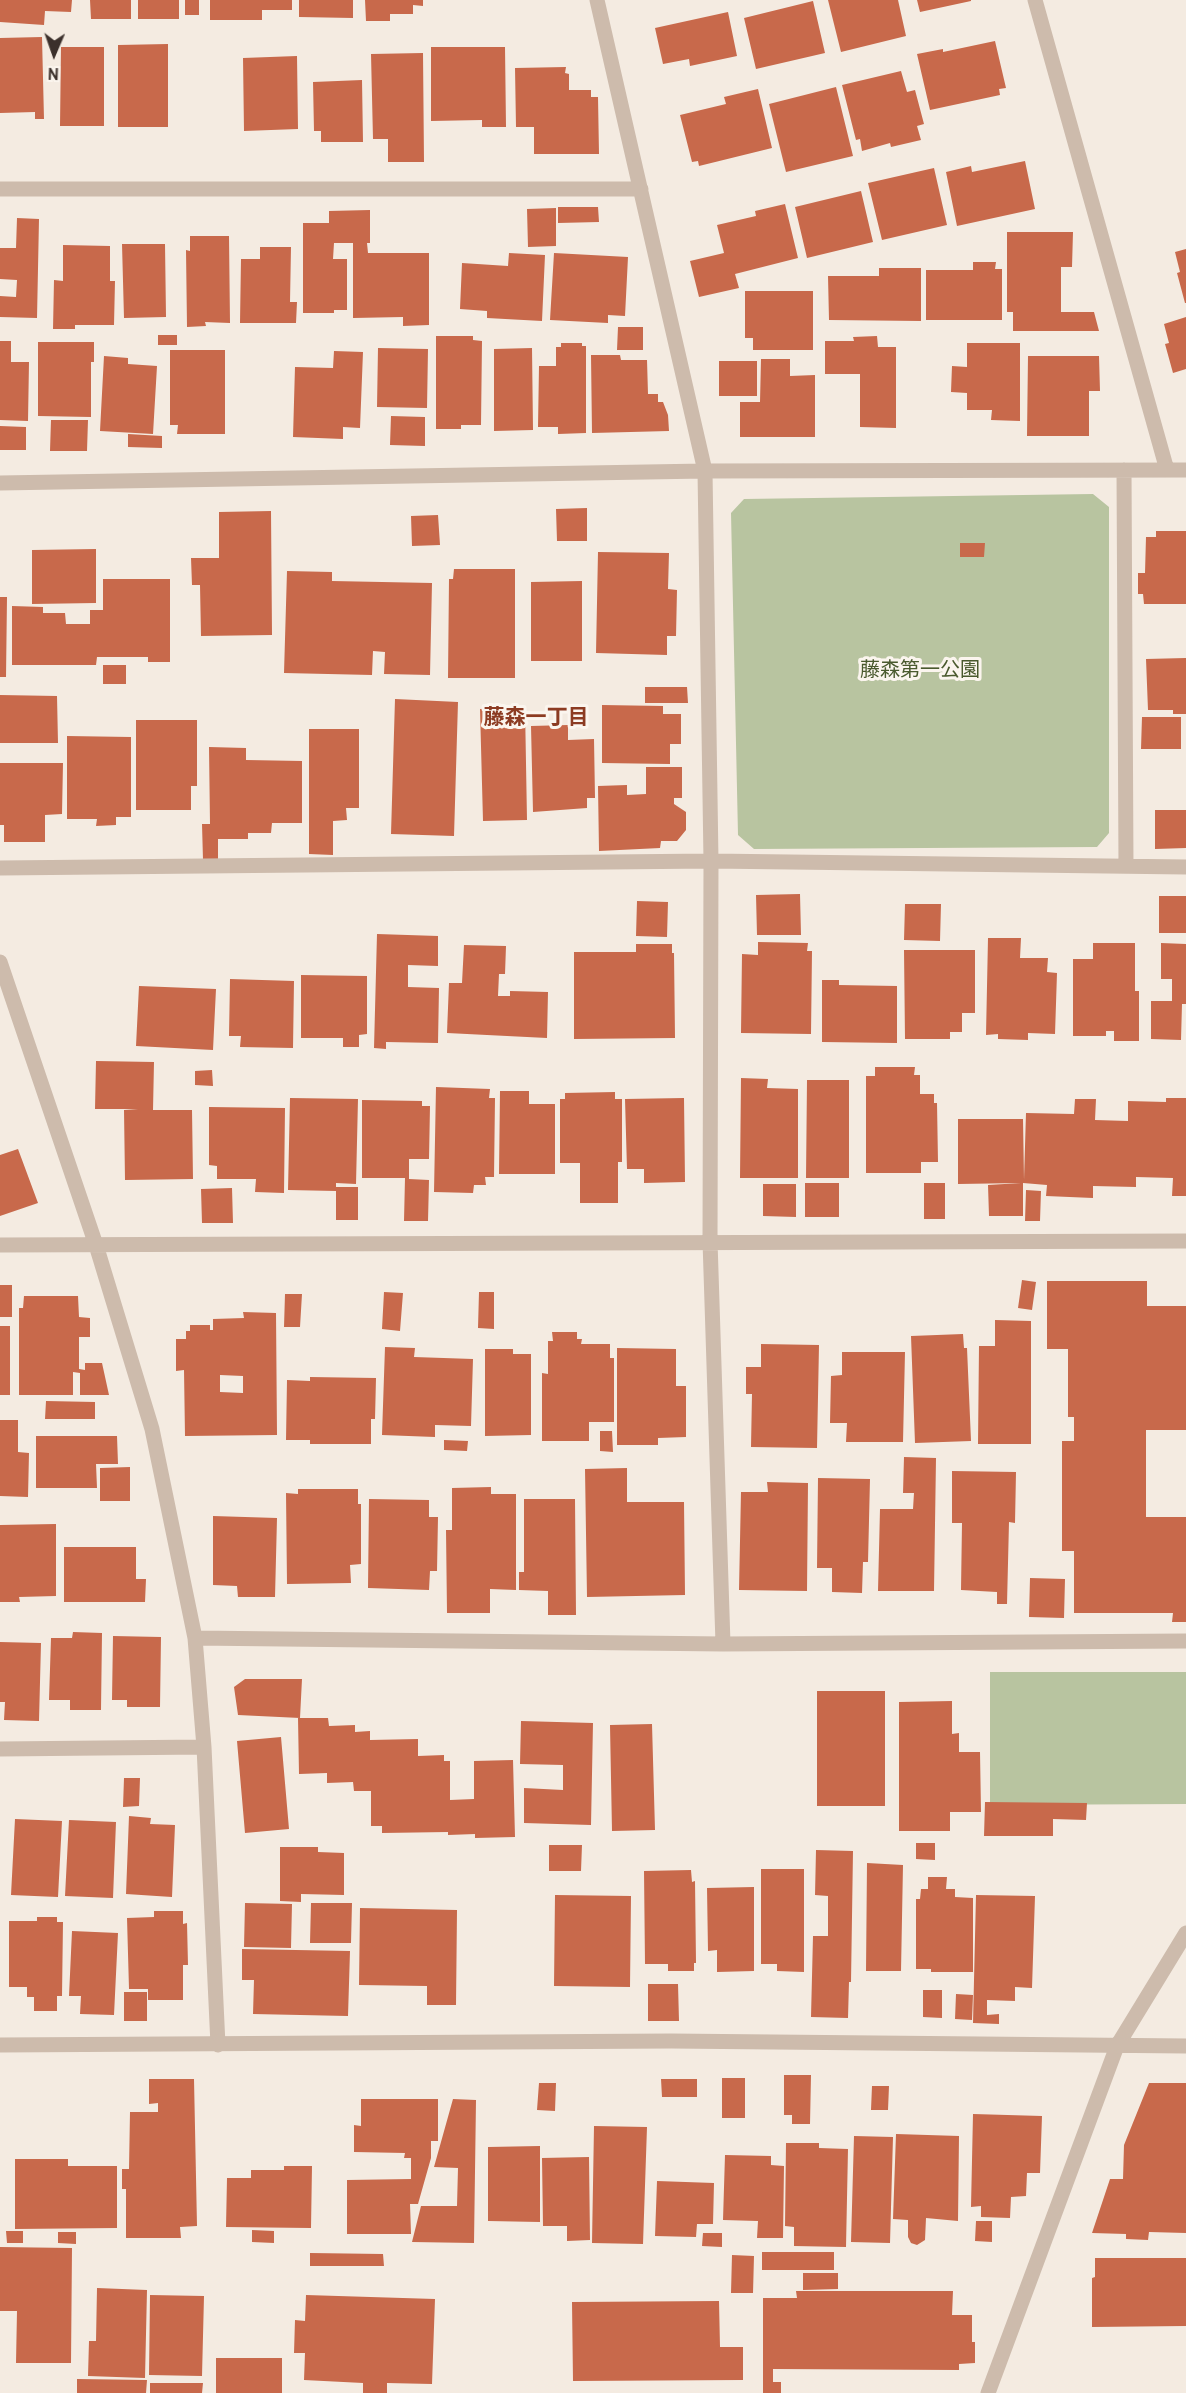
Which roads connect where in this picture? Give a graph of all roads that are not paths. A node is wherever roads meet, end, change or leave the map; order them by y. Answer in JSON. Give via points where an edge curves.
{"nodes":[{"id":1,"x":597,"y":0,"type":"edge"},
{"id":2,"x":1035,"y":0,"type":"edge"},
{"id":3,"x":0,"y":189,"type":"edge"},
{"id":4,"x":641,"y":189,"type":"junction"},
{"id":5,"x":1124,"y":470,"type":"junction"},
{"id":6,"x":1167,"y":470,"type":"junction"},
{"id":7,"x":1186,"y":470,"type":"edge"},
{"id":8,"x":705,"y":471,"type":"junction"},
{"id":9,"x":0,"y":483,"type":"edge"},
{"id":10,"x":711,"y":861,"type":"junction"},
{"id":11,"x":1126,"y":866,"type":"junction"},
{"id":12,"x":1186,"y":867,"type":"edge"},
{"id":13,"x":0,"y":868,"type":"edge"},
{"id":14,"x":0,"y":962,"type":"edge"},
{"id":15,"x":710,"y":1241,"type":"junction"},
{"id":16,"x":1186,"y":1241,"type":"edge"},
{"id":17,"x":0,"y":1245,"type":"edge"},
{"id":18,"x":96,"y":1245,"type":"junction"},
{"id":19,"x":195,"y":1638,"type":"junction"},
{"id":20,"x":1186,"y":1641,"type":"edge"},
{"id":21,"x":723,"y":1644,"type":"junction"},
{"id":22,"x":204,"y":1747,"type":"junction"},
{"id":23,"x":0,"y":1749,"type":"edge"},
{"id":24,"x":1186,"y":1933,"type":"edge"},
{"id":25,"x":0,"y":2044,"type":"edge"},
{"id":26,"x":218,"y":2045,"type":"junction"},
{"id":27,"x":1117,"y":2046,"type":"junction"},
{"id":28,"x":1186,"y":2046,"type":"edge"},
{"id":29,"x":988,"y":2393,"type":"edge"}],
"edges":[{"from":1,"to":4,"type":"street"},
{"from":2,"to":6,"type":"street"},
{"from":3,"to":4,"type":"street"},
{"from":4,"to":8,"type":"street"},
{"from":5,"to":6,"type":"street"},
{"from":5,"to":8,"type":"street"},
{"from":5,"to":11,"type":"street"},
{"from":6,"to":7,"type":"street"},
{"from":8,"to":9,"type":"street"},
{"from":8,"to":10,"type":"street"},
{"from":10,"to":11,"type":"street"},
{"from":10,"to":13,"type":"street"},
{"from":10,"to":15,"type":"street"},
{"from":11,"to":12,"type":"street"},
{"from":14,"to":18,"type":"street"},
{"from":15,"to":16,"type":"street"},
{"from":15,"to":18,"type":"street"},
{"from":15,"to":21,"type":"street"},
{"from":17,"to":18,"type":"street"},
{"from":18,"to":19,"type":"street","via":[[152,1429]]},
{"from":19,"to":21,"type":"street"},
{"from":19,"to":22,"type":"street"},
{"from":20,"to":21,"type":"street"},
{"from":22,"to":23,"type":"street"},
{"from":22,"to":26,"type":"street"},
{"from":24,"to":27,"type":"street"},
{"from":25,"to":26,"type":"street"},
{"from":26,"to":27,"type":"street","via":[[671,2040]]},
{"from":27,"to":28,"type":"street"},
{"from":27,"to":29,"type":"street"}]}
